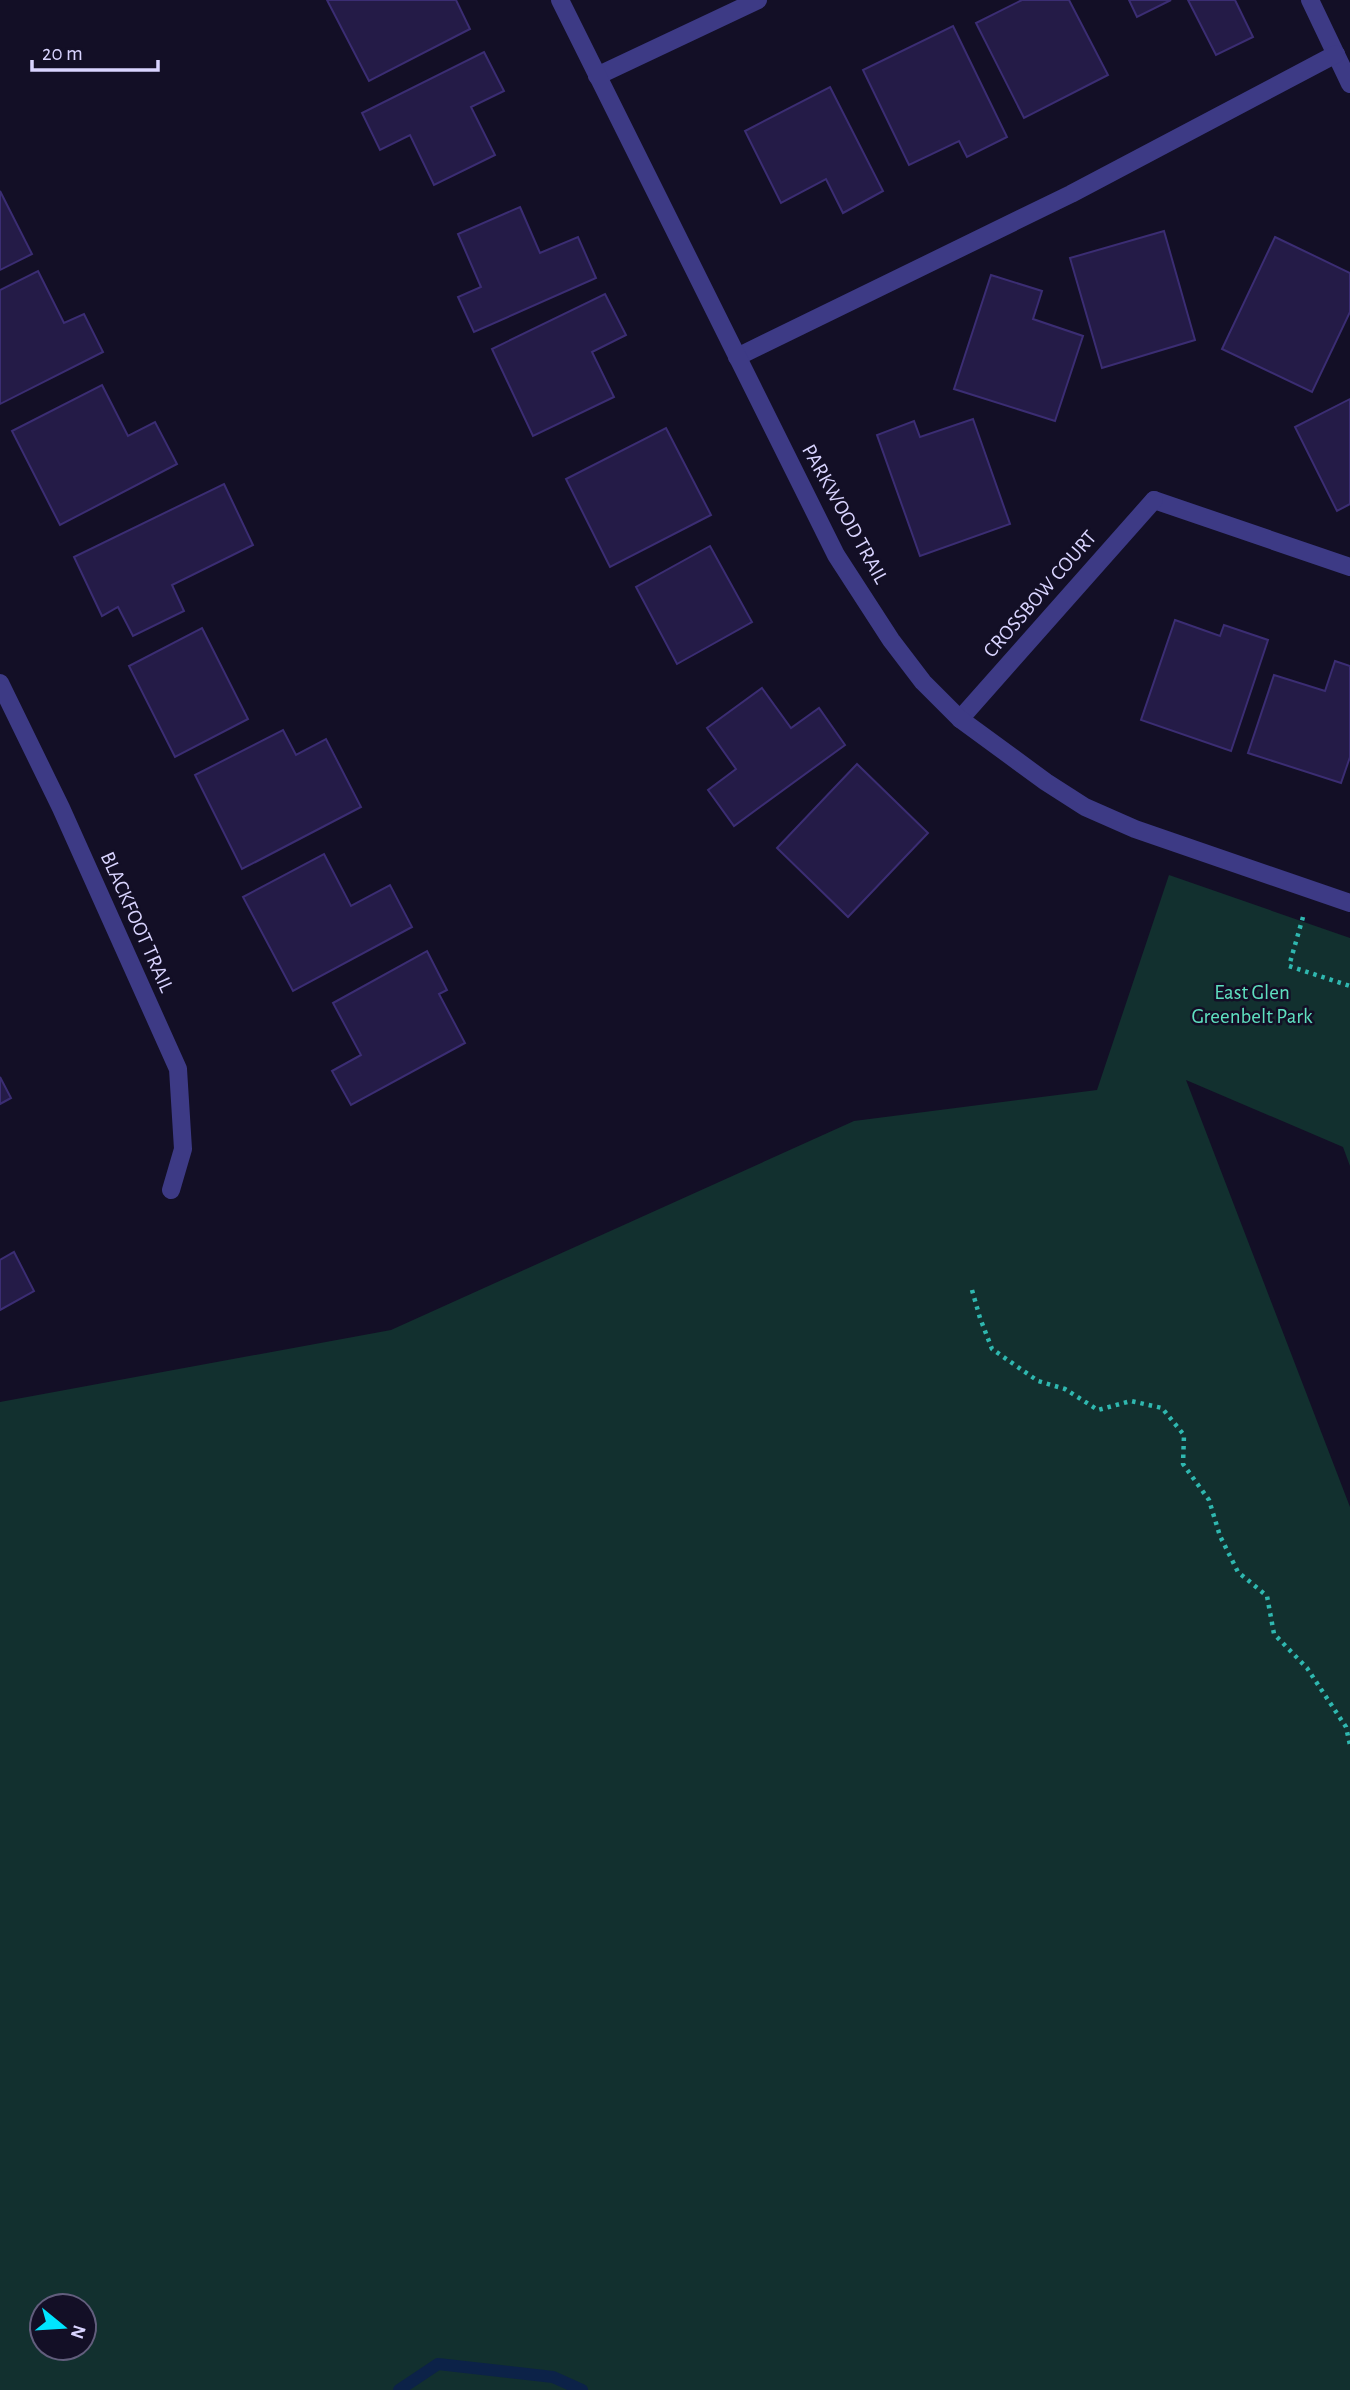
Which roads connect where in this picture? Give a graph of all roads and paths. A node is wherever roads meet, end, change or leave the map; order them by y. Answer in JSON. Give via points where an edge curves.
{"nodes":[{"id":1,"x":560,"y":0,"type":"edge"},
{"id":2,"x":758,"y":0,"type":"edge"},
{"id":3,"x":1310,"y":0,"type":"edge"},
{"id":4,"x":1336,"y":54,"type":"junction"},
{"id":5,"x":597,"y":76,"type":"junction"},
{"id":6,"x":1350,"y":84,"type":"edge"},
{"id":7,"x":737,"y":357,"type":"junction"},
{"id":8,"x":1350,"y":567,"type":"edge"},
{"id":9,"x":0,"y":683,"type":"edge"},
{"id":10,"x":960,"y":719,"type":"junction"},
{"id":11,"x":1310,"y":889,"type":"junction"},
{"id":12,"x":1350,"y":902,"type":"edge"},
{"id":13,"x":1350,"y":986,"type":"edge"},
{"id":14,"x":171,"y":1190,"type":"dead end"},
{"id":15,"x":972,"y":1290,"type":"dead end"},
{"id":16,"x":1350,"y":1745,"type":"edge"}],
"edges":[{"from":1,"to":5,"type":"street","name":"PARKWOOD TRAIL"},
{"from":2,"to":5,"type":"street"},
{"from":3,"to":4,"type":"street"},
{"from":4,"to":6,"type":"street"},
{"from":4,"to":7,"type":"street","via":[[1071,194]]},
{"from":5,"to":7,"type":"street","name":"PARKWOOD TRAIL"},
{"from":7,"to":10,"type":"street","name":"PARKWOOD TRAIL","via":[[836,555],[923,682]]},
{"from":8,"to":10,"type":"street","name":"CROSSBOW COURT","via":[[1154,500]]},
{"from":9,"to":14,"type":"street","name":"BLACKFOOT TRAIL","via":[[178,1069],[183,1149]]},
{"from":10,"to":11,"type":"street","name":"PARKWOOD TRAIL","via":[[1085,807],[1135,829]]},
{"from":11,"to":12,"type":"street","name":"PARKWOOD TRAIL"},
{"from":11,"to":13,"type":"path","via":[[1289,966]]},
{"from":15,"to":16,"type":"path","via":[[992,1349],[1038,1381],[1065,1389],[1098,1410],[1131,1401],[1162,1408],[1184,1435],[1183,1464],[1209,1500],[1238,1572],[1267,1596],[1274,1634],[1307,1668],[1346,1727]]}]}
